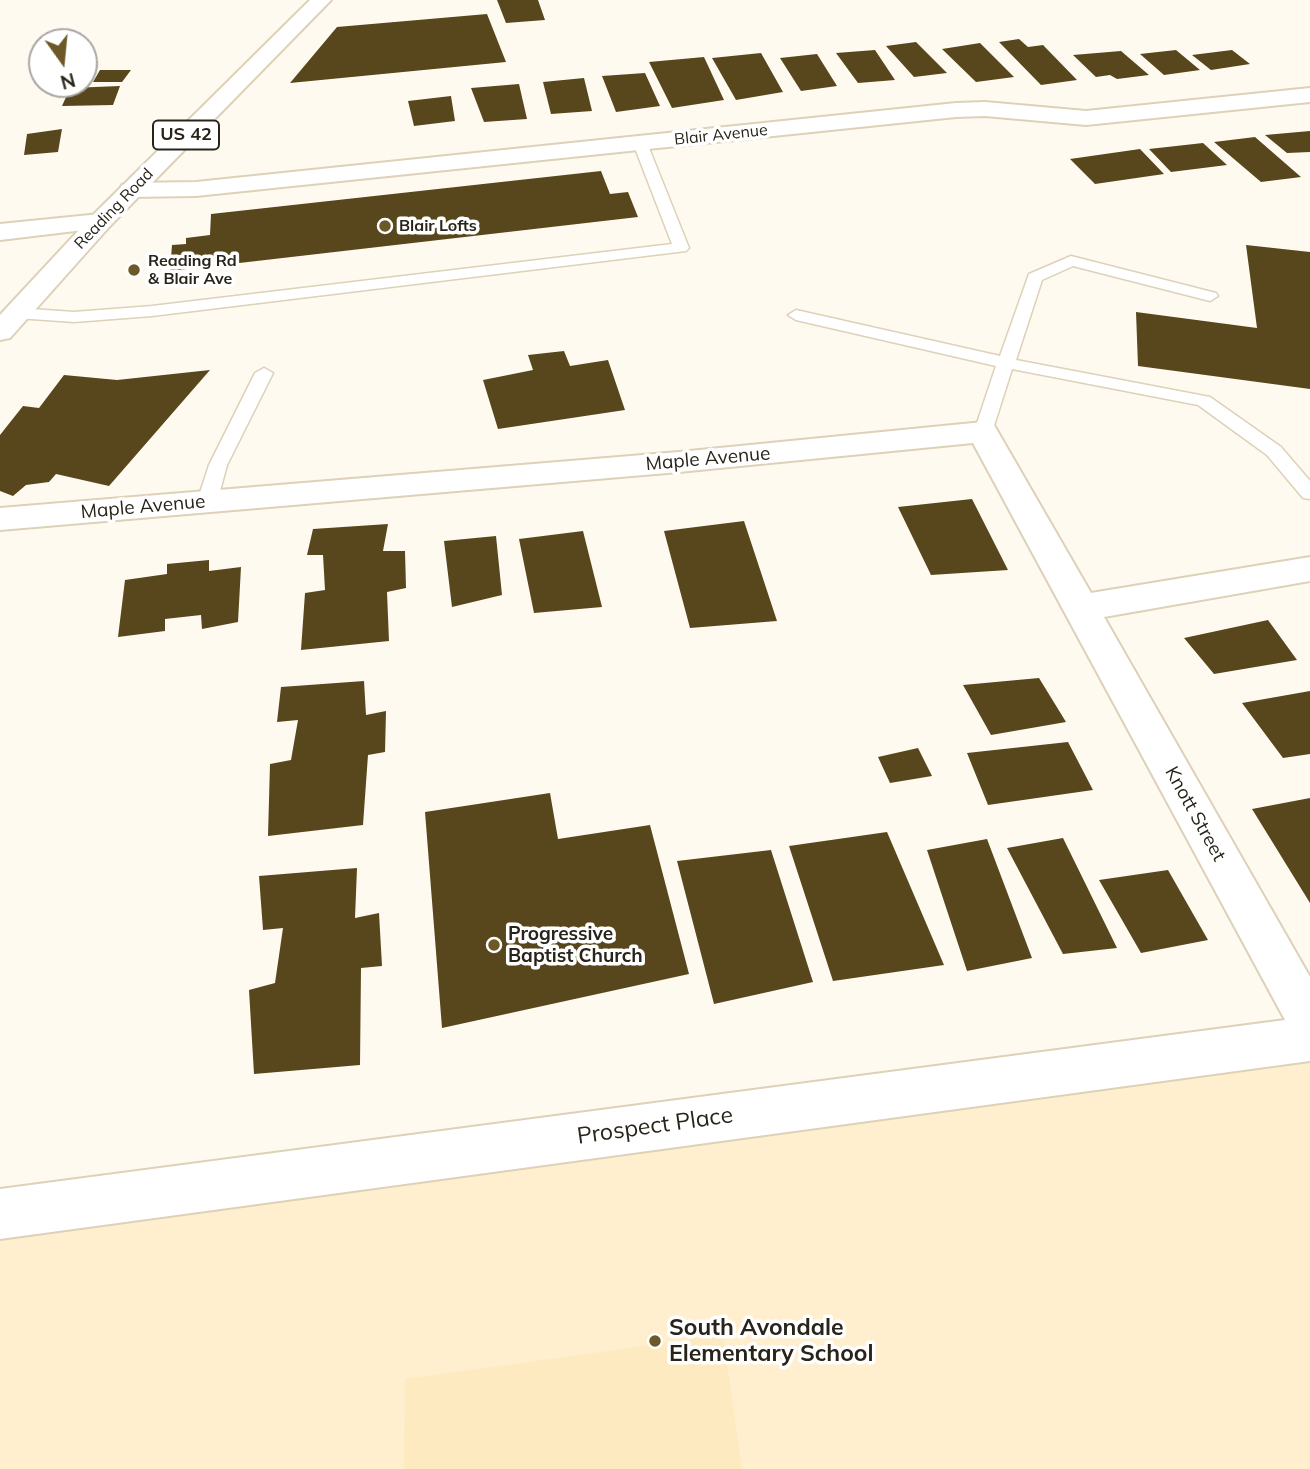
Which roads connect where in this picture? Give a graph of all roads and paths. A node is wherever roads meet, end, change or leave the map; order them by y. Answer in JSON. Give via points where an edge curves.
{"nodes":[{"id":1,"x":321,"y":0,"type":"edge"},
{"id":2,"x":1310,"y":94,"type":"edge"},
{"id":3,"x":640,"y":143,"type":"junction"},
{"id":4,"x":131,"y":190,"type":"junction"},
{"id":5,"x":100,"y":222,"type":"junction"},
{"id":6,"x":0,"y":232,"type":"edge"},
{"id":7,"x":1210,"y":296,"type":"dead end"},
{"id":8,"x":796,"y":315,"type":"dead end"},
{"id":9,"x":9,"y":323,"type":"edge"},
{"id":10,"x":1006,"y":363,"type":"junction"},
{"id":11,"x":264,"y":373,"type":"dead end"},
{"id":12,"x":983,"y":432,"type":"junction"},
{"id":13,"x":1310,"y":494,"type":"edge"},
{"id":14,"x":207,"y":502,"type":"junction"},
{"id":15,"x":0,"y":519,"type":"edge"},
{"id":16,"x":1310,"y":569,"type":"edge"},
{"id":17,"x":1080,"y":608,"type":"junction"},
{"id":18,"x":1310,"y":1021,"type":"edge"},
{"id":19,"x":1310,"y":1039,"type":"edge"},
{"id":20,"x":0,"y":1214,"type":"edge"}],
"edges":[{"from":1,"to":4,"type":"street","name":"Reading Road","number":"US 42"},
{"from":2,"to":3,"type":"street","name":"Blair Avenue","via":[[1086,118],[956,110]]},
{"from":3,"to":4,"type":"street","name":"Blair Avenue","via":[[196,189]]},
{"from":3,"to":9,"type":"lane","via":[[681,248],[152,311]]},
{"from":4,"to":5,"type":"street","name":"Reading Road","number":"US 42"},
{"from":5,"to":6,"type":"street"},
{"from":5,"to":9,"type":"street","name":"Reading Road","number":"US 42"},
{"from":7,"to":10,"type":"lane","via":[[1071,261],[1035,277]]},
{"from":8,"to":10,"type":"lane"},
{"from":10,"to":12,"type":"lane"},
{"from":10,"to":13,"type":"lane","via":[[1204,401],[1274,451]]},
{"from":11,"to":14,"type":"lane","via":[[218,465]]},
{"from":12,"to":14,"type":"street","name":"Maple Avenue"},
{"from":12,"to":17,"type":"street"},
{"from":14,"to":15,"type":"street","name":"Maple Avenue"},
{"from":16,"to":17,"type":"street"},
{"from":17,"to":18,"type":"street","name":"Knott Street"},
{"from":19,"to":20,"type":"street","name":"Prospect Place"}]}
